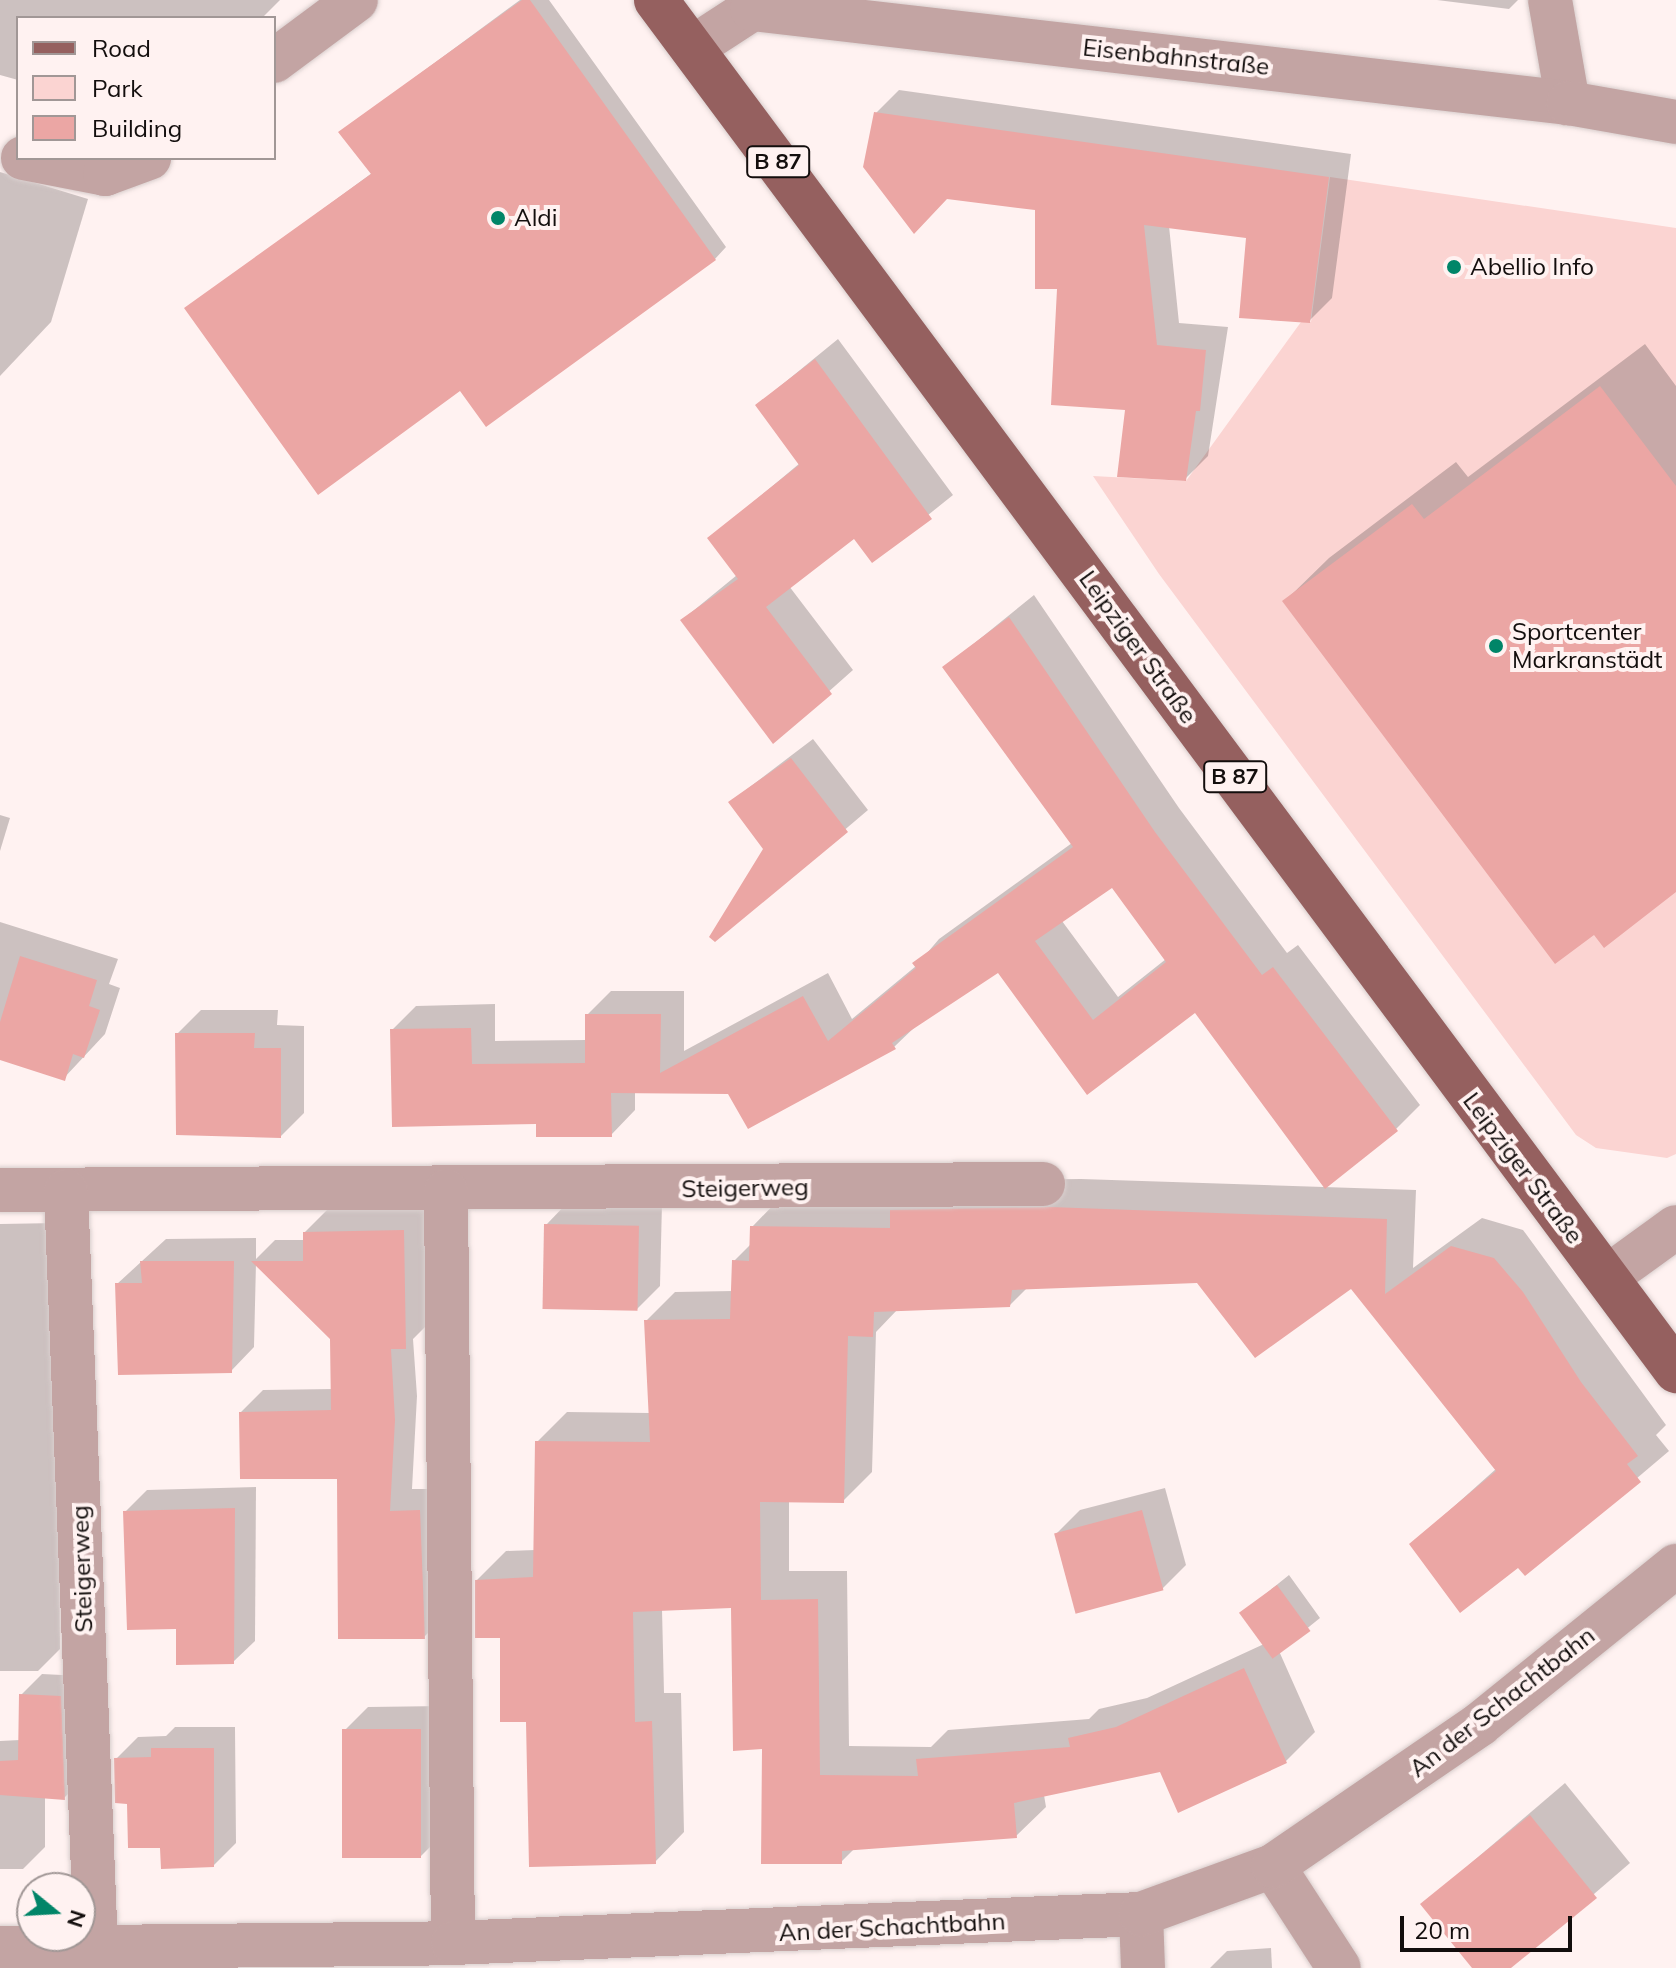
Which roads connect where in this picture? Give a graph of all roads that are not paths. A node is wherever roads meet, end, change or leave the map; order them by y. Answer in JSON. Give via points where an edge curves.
{"nodes":[{"id":1,"x":356,"y":0,"type":"edge"},
{"id":2,"x":656,"y":0,"type":"edge"},
{"id":3,"x":1550,"y":0,"type":"edge"},
{"id":4,"x":692,"y":48,"type":"junction"},
{"id":5,"x":276,"y":60,"type":"edge"},
{"id":6,"x":1568,"y":103,"type":"junction"},
{"id":7,"x":1676,"y":122,"type":"edge"},
{"id":8,"x":35,"y":160,"type":"edge"},
{"id":9,"x":144,"y":160,"type":"edge"},
{"id":10,"x":1043,"y":1184,"type":"dead end"},
{"id":11,"x":0,"y":1190,"type":"edge"},
{"id":12,"x":66,"y":1191,"type":"junction"},
{"id":13,"x":446,"y":1191,"type":"junction"},
{"id":14,"x":1676,"y":1227,"type":"edge"},
{"id":15,"x":1607,"y":1277,"type":"junction"},
{"id":16,"x":1676,"y":1371,"type":"edge"},
{"id":17,"x":1676,"y":1566,"type":"edge"},
{"id":18,"x":1273,"y":1866,"type":"junction"},
{"id":19,"x":93,"y":1872,"type":"edge"},
{"id":20,"x":1141,"y":1914,"type":"junction"},
{"id":21,"x":453,"y":1943,"type":"junction"},
{"id":22,"x":96,"y":1947,"type":"edge"},
{"id":23,"x":1143,"y":1968,"type":"edge"},
{"id":24,"x":1339,"y":1968,"type":"edge"}],
"edges":[{"from":1,"to":5,"type":"street"},
{"from":2,"to":4,"type":"main road","name":"Leipziger Straße","number":"B 87"},
{"from":3,"to":6,"type":"street"},
{"from":4,"to":6,"type":"street","name":"Eisenbahnstraße","via":[[752,9]]},
{"from":4,"to":15,"type":"main road","name":"Leipziger Straße","number":"B 87"},
{"from":6,"to":7,"type":"street","name":"Eisenbahnstraße"},
{"from":8,"to":9,"type":"street","via":[[105,174]]},
{"from":10,"to":13,"type":"street","name":"Steigerweg"},
{"from":11,"to":12,"type":"street","name":"Steigerweg"},
{"from":12,"to":13,"type":"street","name":"Steigerweg"},
{"from":12,"to":19,"type":"street","name":"Steigerweg"},
{"from":13,"to":21,"type":"street"},
{"from":14,"to":15,"type":"street"},
{"from":15,"to":16,"type":"main road","name":"Leipziger Straße","number":"B 87"},
{"from":17,"to":18,"type":"street","name":"An der Schachtbahn","via":[[1480,1724]]},
{"from":18,"to":20,"type":"street","name":"An der Schachtbahn"},
{"from":18,"to":24,"type":"street"},
{"from":20,"to":21,"type":"street","name":"An der Schachtbahn"},
{"from":20,"to":23,"type":"street"},
{"from":21,"to":22,"type":"street","name":"An der Schachtbahn"}]}
